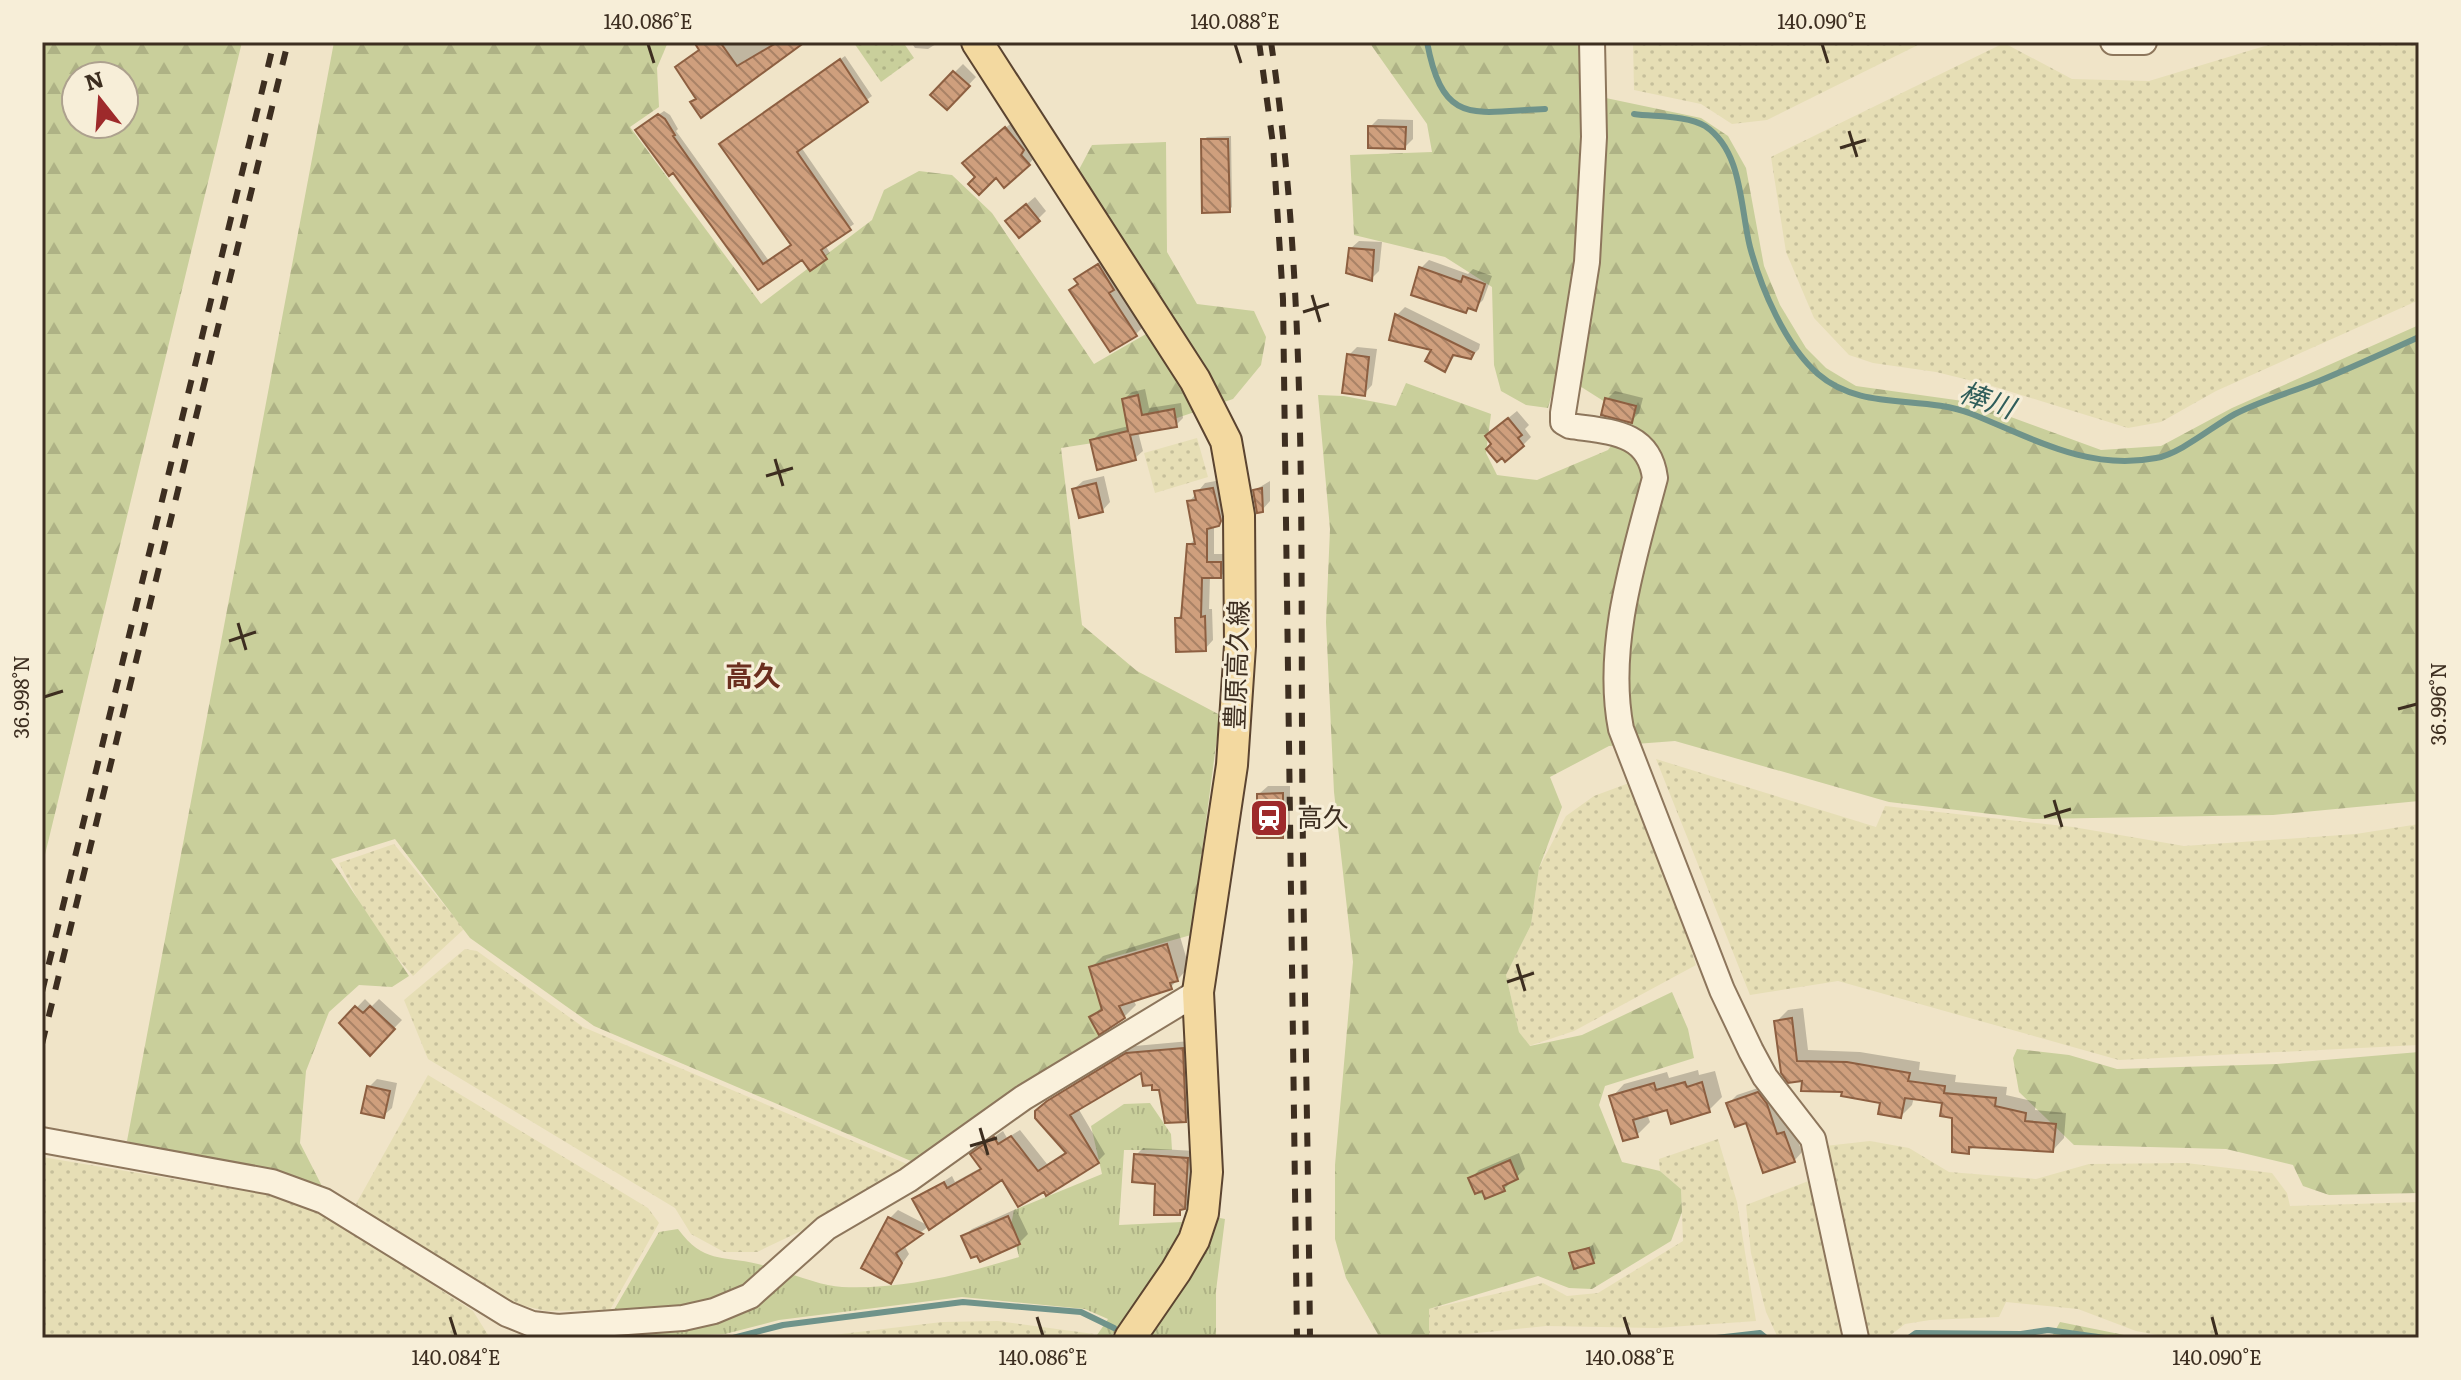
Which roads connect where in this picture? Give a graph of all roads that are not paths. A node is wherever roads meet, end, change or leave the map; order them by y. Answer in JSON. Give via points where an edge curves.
{"nodes":[{"id":1,"x":977,"y":42,"type":"edge"},
{"id":2,"x":1592,"y":42,"type":"edge"},
{"id":3,"x":2113,"y":42,"type":"edge"},
{"id":4,"x":2144,"y":42,"type":"edge"},
{"id":5,"x":1198,"y":992,"type":"junction"},
{"id":6,"x":42,"y":1140,"type":"edge"},
{"id":7,"x":508,"y":1326,"type":"edge"},
{"id":8,"x":1130,"y":1338,"type":"edge"},
{"id":9,"x":1856,"y":1338,"type":"edge"}],
"edges":[{"from":1,"to":5,"type":"main road","name":"豊原高久線","via":[[1195,380],[1226,441],[1241,548],[1237,701],[1219,872]]},
{"from":2,"to":9,"type":"street","via":[[1594,137],[1587,262],[1563,422],[1625,437],[1643,445],[1652,460],[1655,478],[1616,658],[1621,729],[1722,990],[1765,1077],[1813,1139]]},
{"from":3,"to":4,"type":"street"},
{"from":5,"to":7,"type":"street","via":[[1023,1098],[908,1180],[826,1228],[750,1296],[683,1318]]},
{"from":5,"to":8,"type":"main road","name":"豊原高久線","via":[[1207,1172],[1203,1213],[1176,1271]]},
{"from":6,"to":7,"type":"street","via":[[272,1182],[324,1201]]}]}
